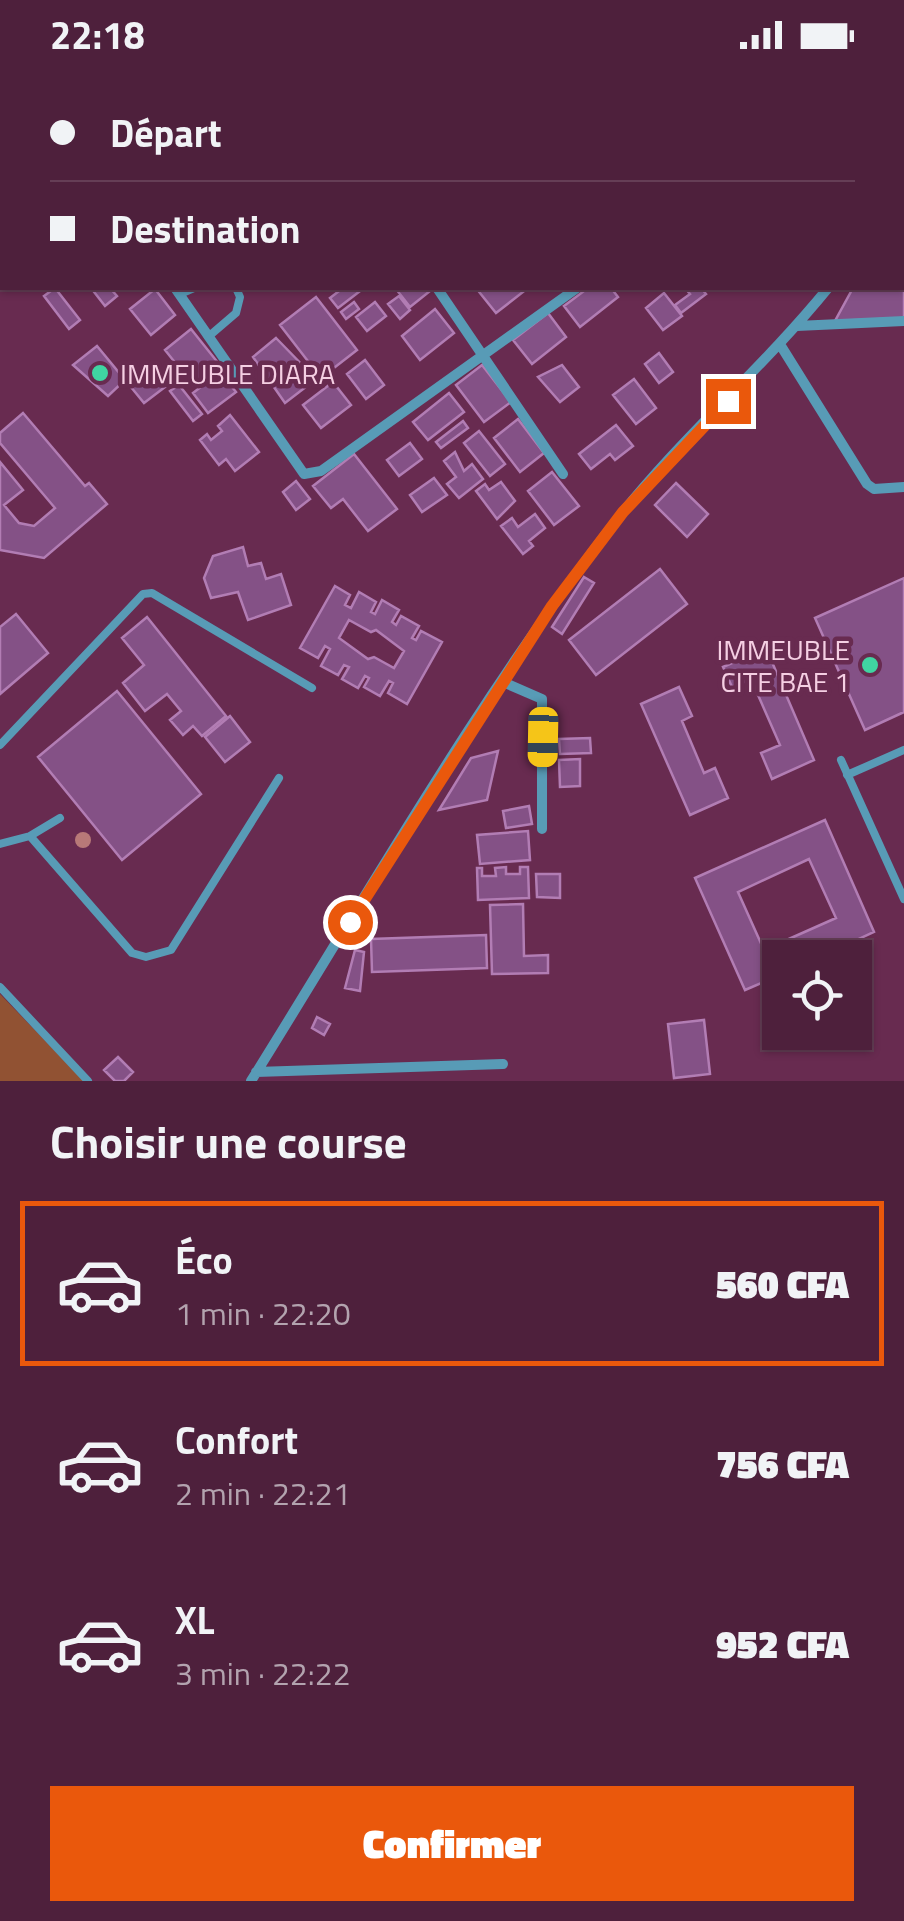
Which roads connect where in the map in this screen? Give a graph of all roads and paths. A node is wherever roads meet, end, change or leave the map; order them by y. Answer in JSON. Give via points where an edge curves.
{"nodes":[{"id":1,"x":237,"y":290,"type":"edge"},
{"id":2,"x":438,"y":290,"type":"edge"},
{"id":3,"x":574,"y":290,"type":"edge"},
{"id":4,"x":826,"y":290,"type":"edge"},
{"id":5,"x":177,"y":291,"type":"edge"},
{"id":6,"x":904,"y":321,"type":"edge"},
{"id":7,"x":797,"y":326,"type":"junction"},
{"id":8,"x":208,"y":337,"type":"junction"},
{"id":9,"x":781,"y":346,"type":"junction"},
{"id":10,"x":483,"y":354,"type":"junction"},
{"id":11,"x":563,"y":474,"type":"dead end"},
{"id":12,"x":904,"y":487,"type":"edge"},
{"id":13,"x":503,"y":682,"type":"junction"},
{"id":14,"x":312,"y":688,"type":"dead end"},
{"id":15,"x":0,"y":745,"type":"edge"},
{"id":16,"x":904,"y":750,"type":"edge"},
{"id":17,"x":841,"y":760,"type":"dead end"},
{"id":18,"x":847,"y":775,"type":"junction"},
{"id":19,"x":279,"y":778,"type":"dead end"},
{"id":20,"x":60,"y":818,"type":"dead end"},
{"id":21,"x":542,"y":829,"type":"dead end"},
{"id":22,"x":30,"y":836,"type":"junction"},
{"id":23,"x":0,"y":844,"type":"edge"},
{"id":24,"x":904,"y":899,"type":"edge"},
{"id":25,"x":0,"y":988,"type":"edge"},
{"id":26,"x":503,"y":1064,"type":"dead end"},
{"id":27,"x":253,"y":1077,"type":"edge"},
{"id":28,"x":88,"y":1081,"type":"edge"}],
"edges":[{"from":1,"to":8,"type":"lane","via":[[236,312]]},
{"from":2,"to":10,"type":"street"},
{"from":3,"to":10,"type":"street"},
{"from":4,"to":7,"type":"street"},
{"from":5,"to":8,"type":"street"},
{"from":6,"to":7,"type":"street"},
{"from":7,"to":9,"type":"street"},
{"from":8,"to":10,"type":"street","via":[[304,474],[321,471]]},
{"from":9,"to":12,"type":"street","via":[[868,484]]},
{"from":9,"to":13,"type":"street","via":[[623,512]]},
{"from":10,"to":11,"type":"street"},
{"from":13,"to":21,"type":"street","via":[[542,699]]},
{"from":13,"to":27,"type":"street"},
{"from":14,"to":15,"type":"lane","via":[[152,593],[142,594]]},
{"from":16,"to":18,"type":"lane"},
{"from":17,"to":18,"type":"lane"},
{"from":18,"to":24,"type":"lane"},
{"from":19,"to":22,"type":"lane","via":[[171,950],[146,957],[132,952]]},
{"from":20,"to":22,"type":"lane"},
{"from":22,"to":23,"type":"lane"},
{"from":25,"to":28,"type":"lane"},
{"from":26,"to":27,"type":"street"}]}
